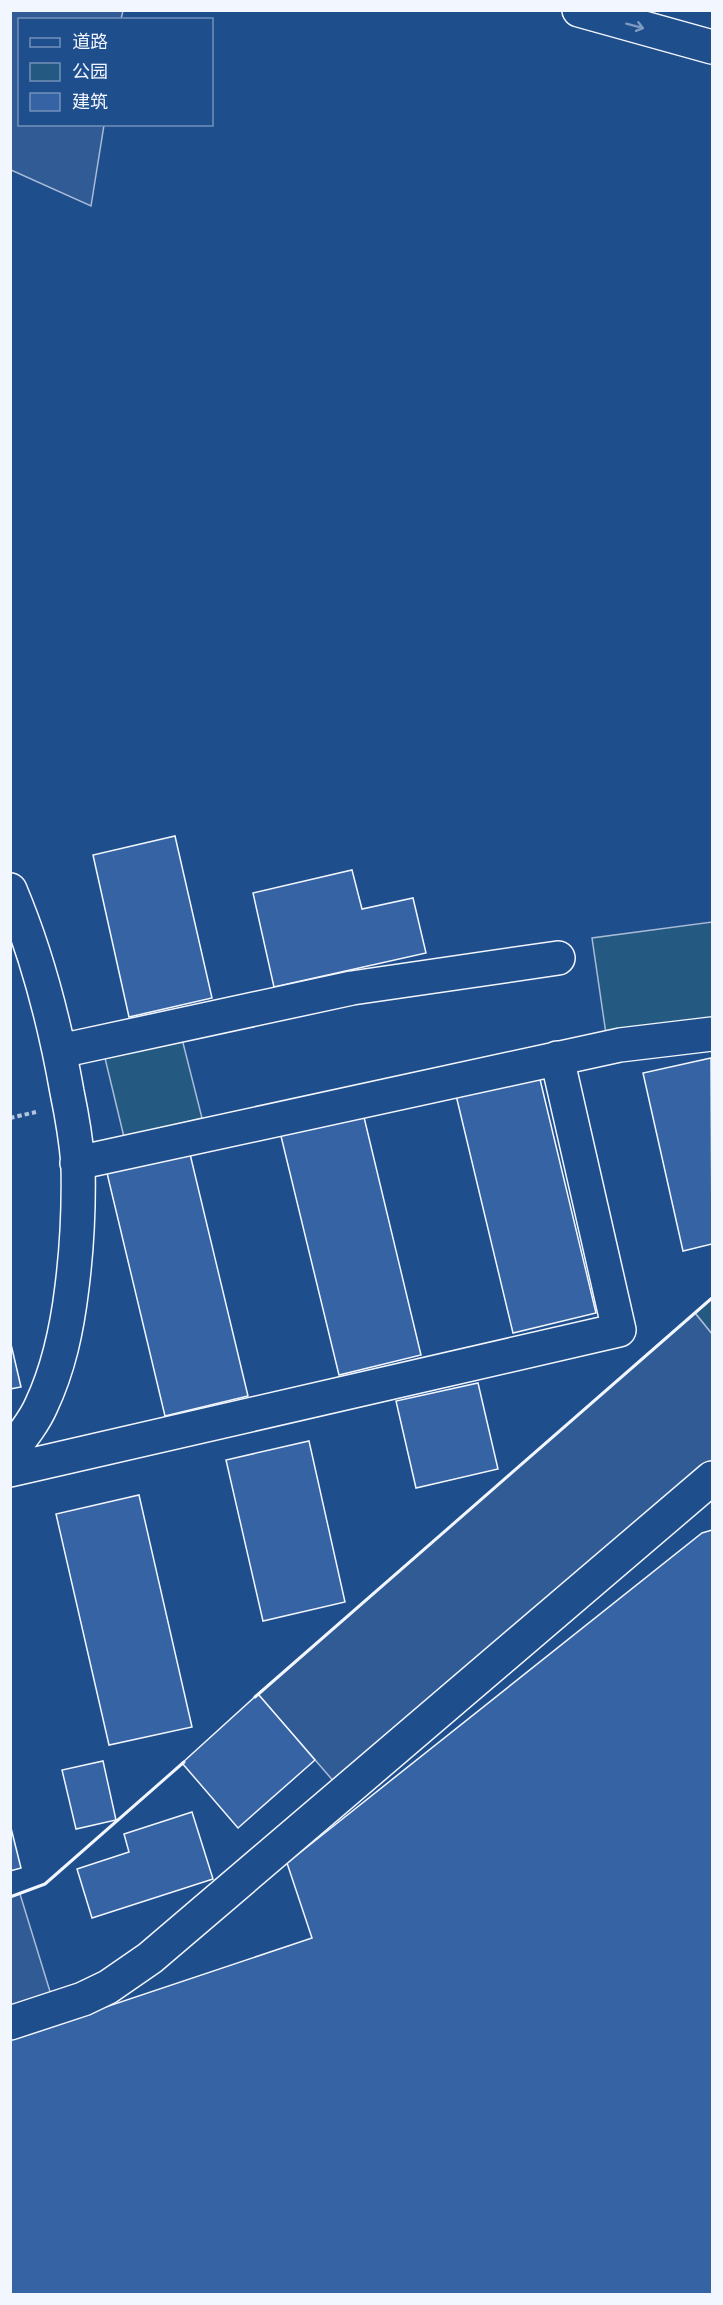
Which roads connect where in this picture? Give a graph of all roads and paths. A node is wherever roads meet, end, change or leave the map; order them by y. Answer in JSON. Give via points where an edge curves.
{"nodes":[{"id":1,"x":579,"y":10,"type":"edge"},
{"id":2,"x":712,"y":47,"type":"edge"},
{"id":3,"x":10,"y":890,"type":"edge"},
{"id":4,"x":558,"y":958,"type":"dead end"},
{"id":5,"x":712,"y":1034,"type":"edge"},
{"id":6,"x":60,"y":1051,"type":"junction"},
{"id":7,"x":557,"y":1058,"type":"junction"},
{"id":8,"x":78,"y":1163,"type":"junction"},
{"id":9,"x":10,"y":1452,"type":"edge"},
{"id":10,"x":10,"y":1470,"type":"edge"},
{"id":11,"x":712,"y":1478,"type":"edge"},
{"id":12,"x":10,"y":2023,"type":"edge"}],
"edges":[{"from":1,"to":2,"type":"main road","one_way":true},
{"from":3,"to":6,"type":"main road","via":[[30,944]]},
{"from":4,"to":6,"type":"main road","via":[[352,988]]},
{"from":5,"to":7,"type":"main road","via":[[620,1045]]},
{"from":6,"to":8,"type":"main road"},
{"from":7,"to":8,"type":"main road"},
{"from":7,"to":10,"type":"main road","via":[[620,1330]]},
{"from":8,"to":9,"type":"main road","via":[[74,1271],[63,1345],[40,1409]]},
{"from":11,"to":12,"type":"main road","via":[[150,1958],[83,1999]]}]}
